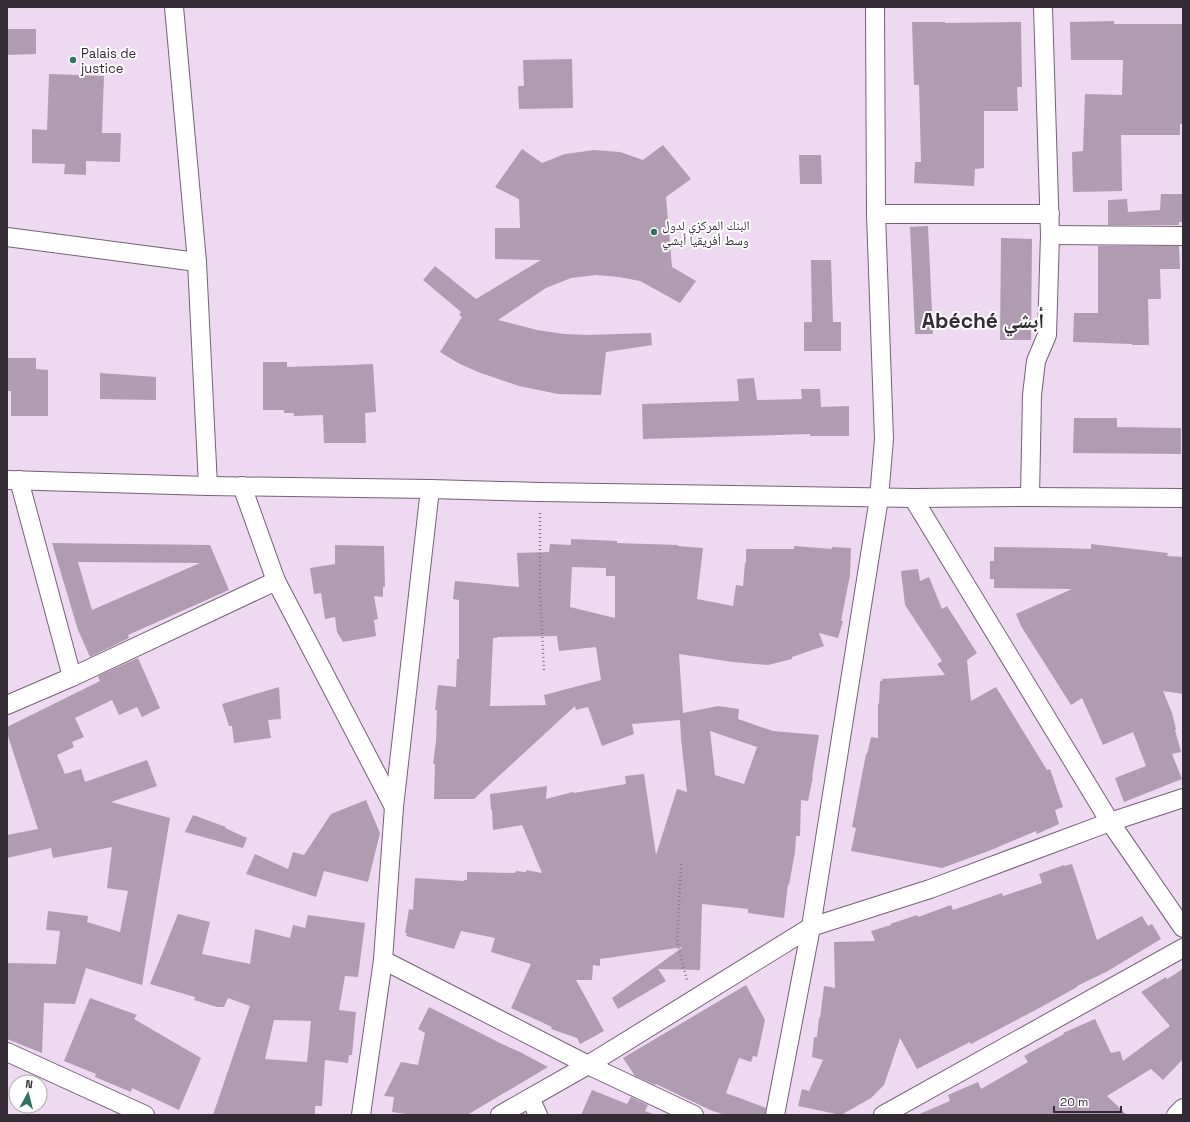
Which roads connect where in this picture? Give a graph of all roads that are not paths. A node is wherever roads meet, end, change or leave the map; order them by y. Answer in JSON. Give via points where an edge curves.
{"nodes":[{"id":1,"x":174,"y":7,"type":"edge"},
{"id":2,"x":875,"y":7,"type":"edge"},
{"id":3,"x":1043,"y":7,"type":"edge"},
{"id":4,"x":876,"y":214,"type":"junction"},
{"id":5,"x":1050,"y":214,"type":"junction"},
{"id":6,"x":1050,"y":235,"type":"junction"},
{"id":7,"x":1183,"y":236,"type":"edge"},
{"id":8,"x":7,"y":237,"type":"edge"},
{"id":9,"x":197,"y":262,"type":"junction"},
{"id":10,"x":13,"y":480,"type":"edge"},
{"id":11,"x":208,"y":486,"type":"junction"},
{"id":12,"x":242,"y":486,"type":"junction"},
{"id":13,"x":430,"y":489,"type":"junction"},
{"id":14,"x":1030,"y":497,"type":"junction"},
{"id":15,"x":879,"y":498,"type":"junction"},
{"id":16,"x":913,"y":498,"type":"junction"},
{"id":17,"x":1183,"y":498,"type":"edge"},
{"id":18,"x":276,"y":581,"type":"junction"},
{"id":19,"x":72,"y":677,"type":"junction"},
{"id":20,"x":7,"y":705,"type":"edge"},
{"id":21,"x":1183,"y":798,"type":"edge"},
{"id":22,"x":394,"y":807,"type":"junction"},
{"id":23,"x":1110,"y":822,"type":"junction"},
{"id":24,"x":811,"y":927,"type":"junction"},
{"id":25,"x":1183,"y":928,"type":"edge"},
{"id":26,"x":1183,"y":948,"type":"edge"},
{"id":27,"x":383,"y":960,"type":"junction"},
{"id":28,"x":7,"y":1052,"type":"edge"},
{"id":29,"x":588,"y":1065,"type":"junction"},
{"id":30,"x":530,"y":1098,"type":"junction"},
{"id":31,"x":1183,"y":1108,"type":"edge"},
{"id":32,"x":145,"y":1115,"type":"edge"},
{"id":33,"x":361,"y":1115,"type":"edge"},
{"id":34,"x":500,"y":1115,"type":"edge"},
{"id":35,"x":538,"y":1115,"type":"edge"},
{"id":36,"x":694,"y":1115,"type":"edge"},
{"id":37,"x":775,"y":1115,"type":"edge"},
{"id":38,"x":883,"y":1115,"type":"edge"},
{"id":39,"x":1176,"y":1115,"type":"edge"}],
"edges":[{"from":1,"to":9,"type":"street"},
{"from":2,"to":4,"type":"street"},
{"from":3,"to":5,"type":"street"},
{"from":4,"to":5,"type":"street"},
{"from":4,"to":15,"type":"street","via":[[884,439]]},
{"from":5,"to":6,"type":"street"},
{"from":6,"to":7,"type":"street"},
{"from":6,"to":14,"type":"street","via":[[1047,335],[1036,361],[1032,395]]},
{"from":8,"to":9,"type":"street"},
{"from":9,"to":11,"type":"street"},
{"from":10,"to":11,"type":"street"},
{"from":10,"to":19,"type":"street"},
{"from":11,"to":12,"type":"street"},
{"from":12,"to":13,"type":"street"},
{"from":12,"to":18,"type":"street"},
{"from":13,"to":15,"type":"street"},
{"from":13,"to":22,"type":"street"},
{"from":14,"to":16,"type":"street"},
{"from":14,"to":17,"type":"street"},
{"from":15,"to":16,"type":"street"},
{"from":15,"to":24,"type":"street"},
{"from":16,"to":23,"type":"street"},
{"from":18,"to":19,"type":"street"},
{"from":18,"to":22,"type":"street"},
{"from":19,"to":20,"type":"street"},
{"from":21,"to":23,"type":"street"},
{"from":22,"to":27,"type":"street"},
{"from":23,"to":24,"type":"street","via":[[930,889]]},
{"from":23,"to":25,"type":"street"},
{"from":24,"to":29,"type":"street"},
{"from":24,"to":37,"type":"street"},
{"from":26,"to":38,"type":"street"},
{"from":27,"to":29,"type":"street"},
{"from":27,"to":33,"type":"street"},
{"from":28,"to":32,"type":"street"},
{"from":29,"to":30,"type":"street"},
{"from":29,"to":36,"type":"street"},
{"from":30,"to":34,"type":"street"},
{"from":30,"to":35,"type":"street"},
{"from":31,"to":39,"type":"street"}]}
